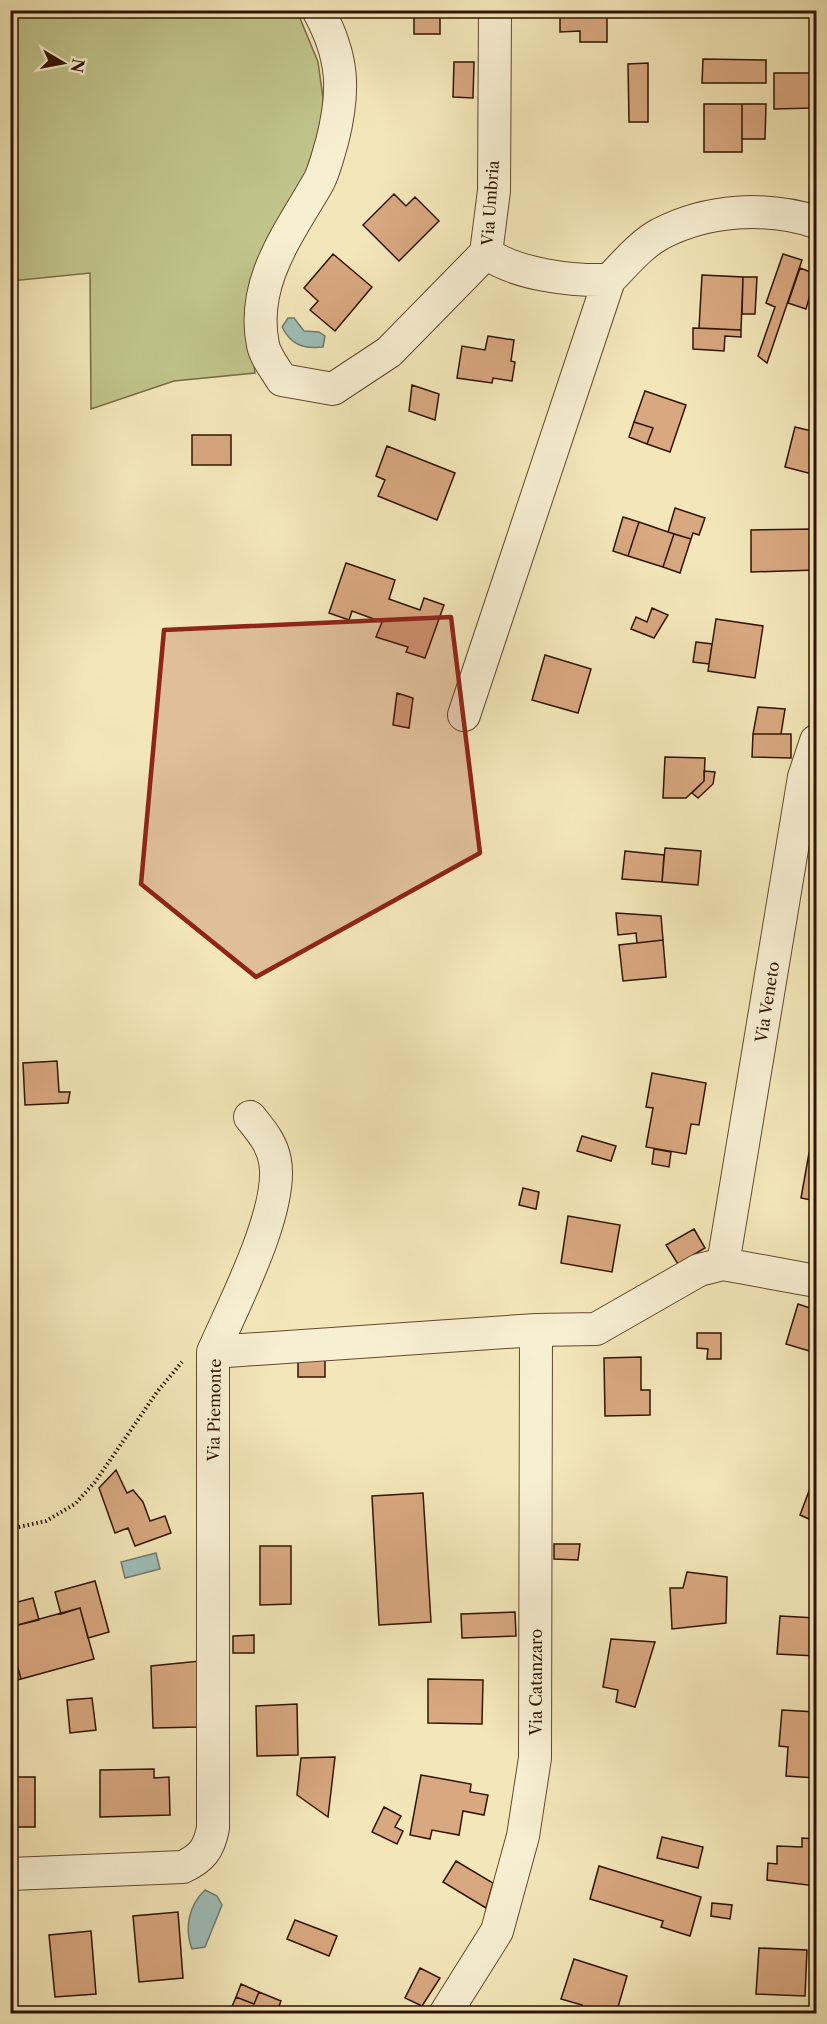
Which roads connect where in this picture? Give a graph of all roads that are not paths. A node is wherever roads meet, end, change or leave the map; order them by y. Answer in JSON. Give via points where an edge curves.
{"nodes":[{"id":1,"x":318,"y":10,"type":"edge"},
{"id":2,"x":495,"y":10,"type":"edge"},
{"id":3,"x":816,"y":222,"type":"edge"},
{"id":4,"x":486,"y":253,"type":"junction"},
{"id":5,"x":609,"y":280,"type":"junction"},
{"id":6,"x":464,"y":715,"type":"dead end"},
{"id":7,"x":816,"y":741,"type":"edge"},
{"id":8,"x":250,"y":1117,"type":"dead end"},
{"id":9,"x":723,"y":1264,"type":"junction"},
{"id":10,"x":816,"y":1281,"type":"edge"},
{"id":11,"x":536,"y":1330,"type":"junction"},
{"id":12,"x":213,"y":1352,"type":"junction"},
{"id":13,"x":10,"y":1874,"type":"edge"},
{"id":14,"x":445,"y":2013,"type":"edge"}],
"edges":[{"from":1,"to":4,"type":"street","via":[[329,31],[342,81],[340,107],[320,178],[282,240],[260,303],[263,346],[282,380],[333,389],[389,352]]},
{"from":2,"to":4,"type":"street","name":"Via Umbria","via":[[494,191]]},
{"from":3,"to":5,"type":"street","via":[[765,210],[691,221],[659,235],[633,254]]},
{"from":4,"to":5,"type":"street","name":"Via Umbria","via":[[501,263],[577,281]]},
{"from":5,"to":6,"type":"street"},
{"from":7,"to":9,"type":"street","name":"Via Veneto","via":[[804,777]]},
{"from":8,"to":12,"type":"street","via":[[269,1141],[276,1162],[273,1197],[266,1229]]},
{"from":9,"to":10,"type":"street","name":"Via Piemonte"},
{"from":9,"to":11,"type":"street","name":"Via Piemonte","via":[[699,1270],[596,1329]]},
{"from":11,"to":12,"type":"street","name":"Via Piemonte"},
{"from":11,"to":14,"type":"street","name":"Via Catanzaro","via":[[535,1758],[524,1836],[497,1931]]},
{"from":12,"to":13,"type":"street","name":"Via Piemonte","via":[[210,1844],[198,1860],[183,1867]]}]}
